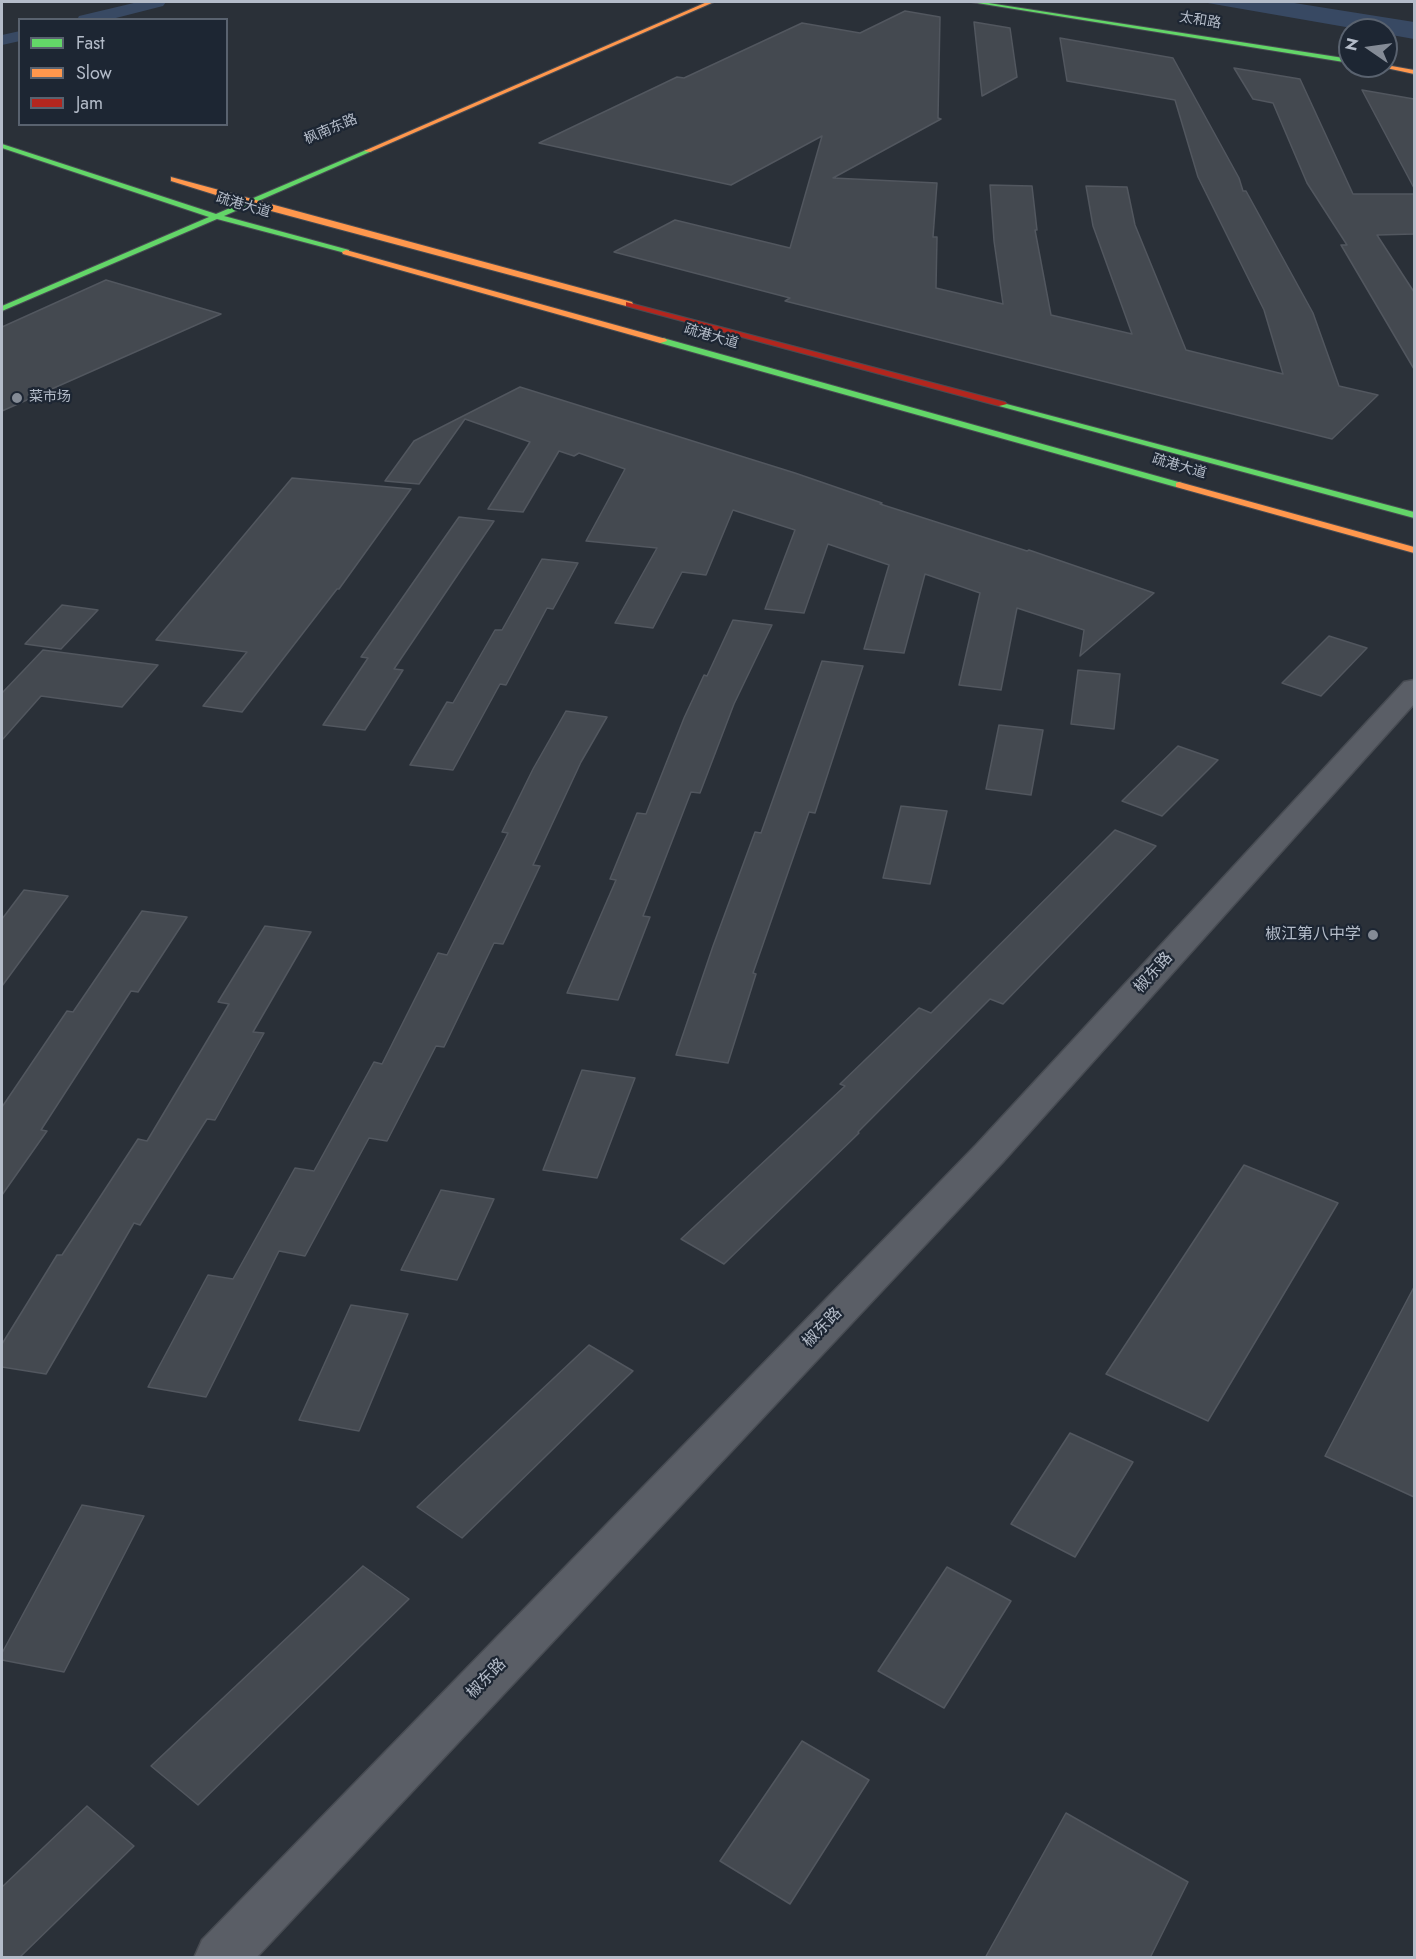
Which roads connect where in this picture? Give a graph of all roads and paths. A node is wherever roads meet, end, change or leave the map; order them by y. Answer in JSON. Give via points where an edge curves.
{"nodes":[{"id":1,"x":711,"y":2,"type":"edge"},
{"id":2,"x":974,"y":2,"type":"edge"},
{"id":3,"x":1338,"y":59,"type":"edge"},
{"id":4,"x":1398,"y":69,"type":"edge"},
{"id":5,"x":1414,"y":72,"type":"edge"},
{"id":6,"x":2,"y":146,"type":"edge"},
{"id":7,"x":157,"y":174,"type":"dead end"},
{"id":8,"x":246,"y":185,"type":"dead end"},
{"id":9,"x":224,"y":194,"type":"junction"},
{"id":10,"x":248,"y":202,"type":"junction"},
{"id":11,"x":192,"y":208,"type":"junction"},
{"id":12,"x":215,"y":216,"type":"junction"},
{"id":13,"x":171,"y":218,"type":"dead end"},
{"id":14,"x":2,"y":309,"type":"edge"},
{"id":15,"x":1414,"y":514,"type":"edge"},
{"id":16,"x":1414,"y":550,"type":"edge"},
{"id":17,"x":1414,"y":688,"type":"edge"},
{"id":18,"x":220,"y":1958,"type":"edge"}],
"edges":[{"from":1,"to":10,"type":"main road"},
{"from":2,"to":3,"type":"main road","name":"太和路"},
{"from":4,"to":5,"type":"main road"},
{"from":6,"to":11,"type":"main road","name":"疏港大道"},
{"from":7,"to":9,"type":"main road","name":"疏港大道"},
{"from":8,"to":9,"type":"main road"},
{"from":9,"to":10,"type":"main road","name":"疏港大道"},
{"from":9,"to":11,"type":"main road"},
{"from":10,"to":12,"type":"main road"},
{"from":10,"to":15,"type":"main road","name":"疏港大道"},
{"from":11,"to":12,"type":"main road","name":"疏港大道"},
{"from":11,"to":13,"type":"main road"},
{"from":12,"to":14,"type":"main road"},
{"from":12,"to":16,"type":"main road","name":"疏港大道"},
{"from":17,"to":18,"type":"street","name":"椒东路","via":[[989,1154]]}]}
